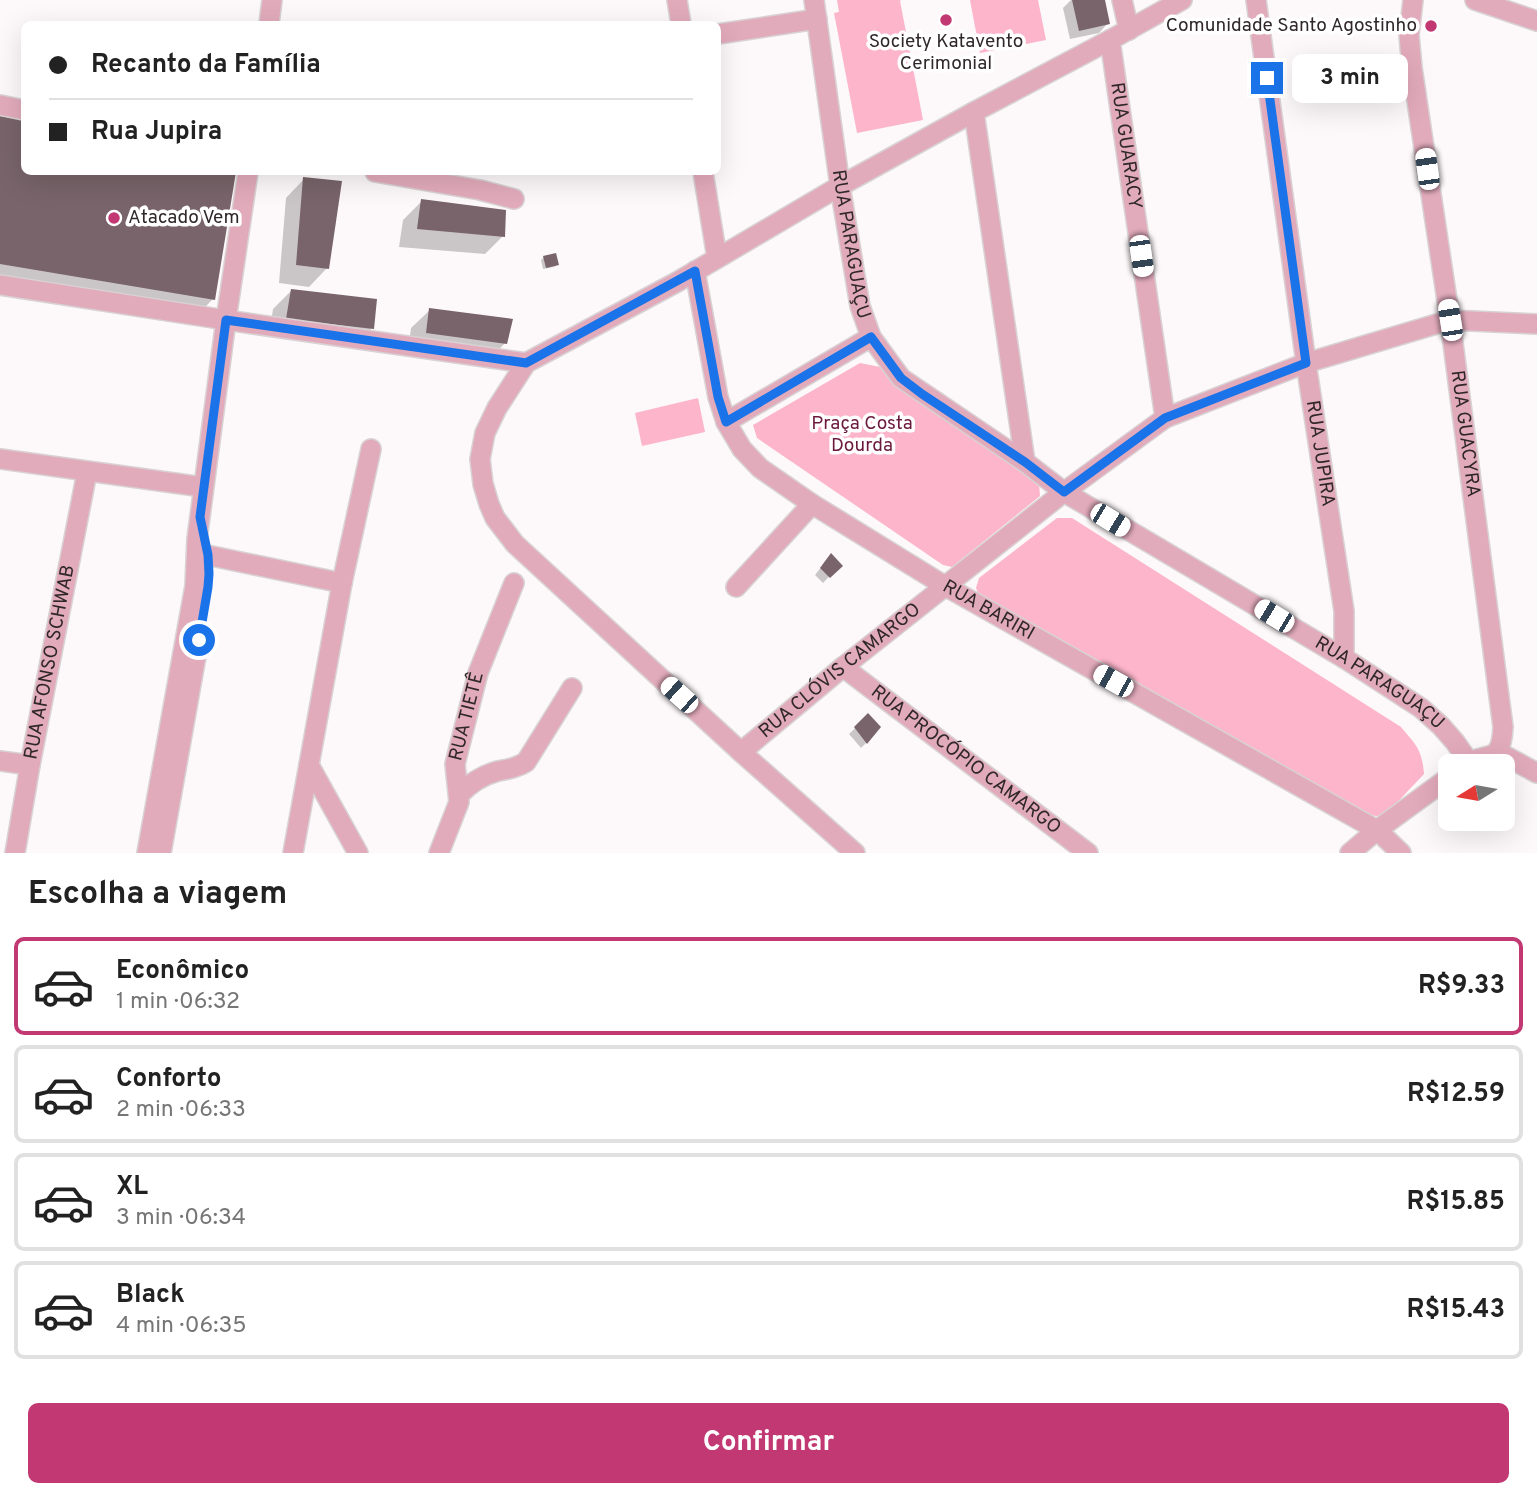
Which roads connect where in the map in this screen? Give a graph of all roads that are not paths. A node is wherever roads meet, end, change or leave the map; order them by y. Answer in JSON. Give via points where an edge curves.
{"nodes":[{"id":1,"x":272,"y":0,"type":"edge"},
{"id":2,"x":677,"y":0,"type":"edge"},
{"id":3,"x":1122,"y":0,"type":"edge"},
{"id":4,"x":1182,"y":0,"type":"edge"},
{"id":5,"x":1256,"y":0,"type":"edge"},
{"id":6,"x":1413,"y":0,"type":"edge"},
{"id":7,"x":1475,"y":0,"type":"edge"},
{"id":8,"x":815,"y":10,"type":"edge"},
{"id":9,"x":269,"y":21,"type":"edge"},
{"id":10,"x":680,"y":21,"type":"edge"},
{"id":11,"x":1537,"y":21,"type":"edge"},
{"id":12,"x":1129,"y":30,"type":"junction"},
{"id":13,"x":721,"y":32,"type":"edge"},
{"id":14,"x":1110,"y":40,"type":"junction"},
{"id":15,"x":0,"y":105,"type":"edge"},
{"id":16,"x":21,"y":109,"type":"edge"},
{"id":17,"x":974,"y":112,"type":"junction"},
{"id":18,"x":248,"y":175,"type":"edge"},
{"id":19,"x":392,"y":175,"type":"edge"},
{"id":20,"x":704,"y":175,"type":"edge"},
{"id":21,"x":840,"y":186,"type":"junction"},
{"id":22,"x":514,"y":199,"type":"dead end"},
{"id":23,"x":717,"y":258,"type":"junction"},
{"id":24,"x":695,"y":271,"type":"junction"},
{"id":25,"x":0,"y":285,"type":"edge"},
{"id":26,"x":226,"y":320,"type":"junction"},
{"id":27,"x":1450,"y":320,"type":"junction"},
{"id":28,"x":1537,"y":324,"type":"edge"},
{"id":29,"x":871,"y":337,"type":"junction"},
{"id":30,"x":526,"y":363,"type":"junction"},
{"id":31,"x":1306,"y":363,"type":"junction"},
{"id":32,"x":1165,"y":418,"type":"junction"},
{"id":33,"x":726,"y":422,"type":"junction"},
{"id":34,"x":371,"y":449,"type":"dead end"},
{"id":35,"x":0,"y":459,"type":"edge"},
{"id":36,"x":1025,"y":462,"type":"junction"},
{"id":37,"x":87,"y":472,"type":"junction"},
{"id":38,"x":204,"y":487,"type":"junction"},
{"id":39,"x":1064,"y":492,"type":"junction"},
{"id":40,"x":812,"y":505,"type":"junction"},
{"id":41,"x":202,"y":554,"type":"junction"},
{"id":42,"x":342,"y":583,"type":"junction"},
{"id":43,"x":514,"y":583,"type":"dead end"},
{"id":44,"x":945,"y":586,"type":"junction"},
{"id":45,"x":736,"y":587,"type":"dead end"},
{"id":46,"x":1343,"y":658,"type":"junction"},
{"id":47,"x":843,"y":667,"type":"junction"},
{"id":48,"x":572,"y":688,"type":"dead end"},
{"id":49,"x":741,"y":752,"type":"junction"},
{"id":50,"x":1498,"y":752,"type":"junction"},
{"id":51,"x":1461,"y":754,"type":"edge"},
{"id":52,"x":1494,"y":754,"type":"edge"},
{"id":53,"x":0,"y":761,"type":"edge"},
{"id":54,"x":30,"y":765,"type":"junction"},
{"id":55,"x":309,"y":765,"type":"junction"},
{"id":56,"x":1537,"y":773,"type":"edge"},
{"id":57,"x":1438,"y":785,"type":"edge"},
{"id":58,"x":458,"y":795,"type":"junction"},
{"id":59,"x":1377,"y":830,"type":"junction"},
{"id":60,"x":15,"y":853,"type":"edge"},
{"id":61,"x":147,"y":853,"type":"edge"},
{"id":62,"x":161,"y":853,"type":"edge"},
{"id":63,"x":293,"y":853,"type":"edge"},
{"id":64,"x":358,"y":853,"type":"edge"},
{"id":65,"x":439,"y":853,"type":"edge"},
{"id":66,"x":855,"y":853,"type":"edge"},
{"id":67,"x":1088,"y":853,"type":"edge"},
{"id":68,"x":1350,"y":853,"type":"edge"},
{"id":69,"x":1401,"y":853,"type":"edge"}],
"edges":[{"from":1,"to":9,"type":"street"},
{"from":2,"to":10,"type":"street"},
{"from":3,"to":12,"type":"street"},
{"from":4,"to":12,"type":"street"},
{"from":5,"to":31,"type":"street","name":"RUA JUPIRA"},
{"from":6,"to":27,"type":"street","name":"RUA GUACYRA","via":[[1412,68]]},
{"from":7,"to":11,"type":"street"},
{"from":8,"to":13,"type":"street"},
{"from":8,"to":21,"type":"street","name":"RUA PARAGUAÇU"},
{"from":12,"to":14,"type":"street"},
{"from":14,"to":17,"type":"street"},
{"from":14,"to":32,"type":"street","name":"RUA GUARACY"},
{"from":15,"to":16,"type":"street"},
{"from":17,"to":21,"type":"street"},
{"from":17,"to":36,"type":"street"},
{"from":18,"to":26,"type":"street"},
{"from":19,"to":22,"type":"street"},
{"from":20,"to":23,"type":"street"},
{"from":21,"to":23,"type":"street"},
{"from":21,"to":29,"type":"street","name":"RUA PARAGUAÇU","via":[[860,306]]},
{"from":23,"to":24,"type":"street"},
{"from":24,"to":30,"type":"street"},
{"from":24,"to":33,"type":"street","name":"RUA BARIRI"},
{"from":25,"to":26,"type":"street"},
{"from":26,"to":30,"type":"street"},
{"from":26,"to":38,"type":"street"},
{"from":27,"to":28,"type":"street","name":"RUA CLÓVIS CAMARGO"},
{"from":27,"to":31,"type":"street","name":"RUA CLÓVIS CAMARGO"},
{"from":27,"to":50,"type":"street","name":"RUA GUACYRA","via":[[1503,727]]},
{"from":29,"to":33,"type":"street"},
{"from":29,"to":36,"type":"street","name":"RUA PARAGUAÇU","via":[[901,378]]},
{"from":30,"to":49,"type":"street","via":[[485,433],[483,484],[495,518],[515,544]]},
{"from":31,"to":32,"type":"street","name":"RUA CLÓVIS CAMARGO"},
{"from":31,"to":46,"type":"street","name":"RUA JUPIRA","via":[[1344,611]]},
{"from":32,"to":39,"type":"street","name":"RUA CLÓVIS CAMARGO"},
{"from":33,"to":40,"type":"street","name":"RUA BARIRI","via":[[760,468]]},
{"from":34,"to":42,"type":"street"},
{"from":35,"to":37,"type":"street"},
{"from":36,"to":39,"type":"street","name":"RUA PARAGUAÇU"},
{"from":37,"to":38,"type":"street"},
{"from":37,"to":54,"type":"street","name":"RUA AFONSO SCHWAB"},
{"from":38,"to":41,"type":"street"},
{"from":39,"to":44,"type":"street","name":"RUA CLÓVIS CAMARGO"},
{"from":39,"to":46,"type":"street","name":"RUA PARAGUAÇU"},
{"from":40,"to":44,"type":"street","name":"RUA BARIRI"},
{"from":40,"to":45,"type":"street"},
{"from":41,"to":42,"type":"street"},
{"from":41,"to":61,"type":"street"},
{"from":41,"to":62,"type":"street","via":[[208,587]]},
{"from":42,"to":55,"type":"street"},
{"from":43,"to":58,"type":"street","name":"RUA TIETÊ","via":[[478,673],[455,764]]},
{"from":44,"to":47,"type":"street","name":"RUA CLÓVIS CAMARGO"},
{"from":44,"to":59,"type":"street","name":"RUA BARIRI"},
{"from":46,"to":51,"type":"street","name":"RUA PARAGUAÇU","via":[[1421,708]]},
{"from":47,"to":49,"type":"street","name":"RUA CLÓVIS CAMARGO"},
{"from":47,"to":67,"type":"street","name":"RUA PROCÓPIO CAMARGO"},
{"from":48,"to":58,"type":"street","via":[[526,762],[470,784]]},
{"from":49,"to":66,"type":"street"},
{"from":50,"to":52,"type":"street"},
{"from":50,"to":56,"type":"street"},
{"from":53,"to":54,"type":"street"},
{"from":54,"to":60,"type":"street","name":"RUA AFONSO SCHWAB"},
{"from":55,"to":63,"type":"street"},
{"from":55,"to":64,"type":"street"},
{"from":57,"to":59,"type":"street"},
{"from":58,"to":65,"type":"street","name":"RUA TIETÊ"},
{"from":59,"to":68,"type":"street"},
{"from":59,"to":69,"type":"street","name":"RUA BARIRI"}]}
